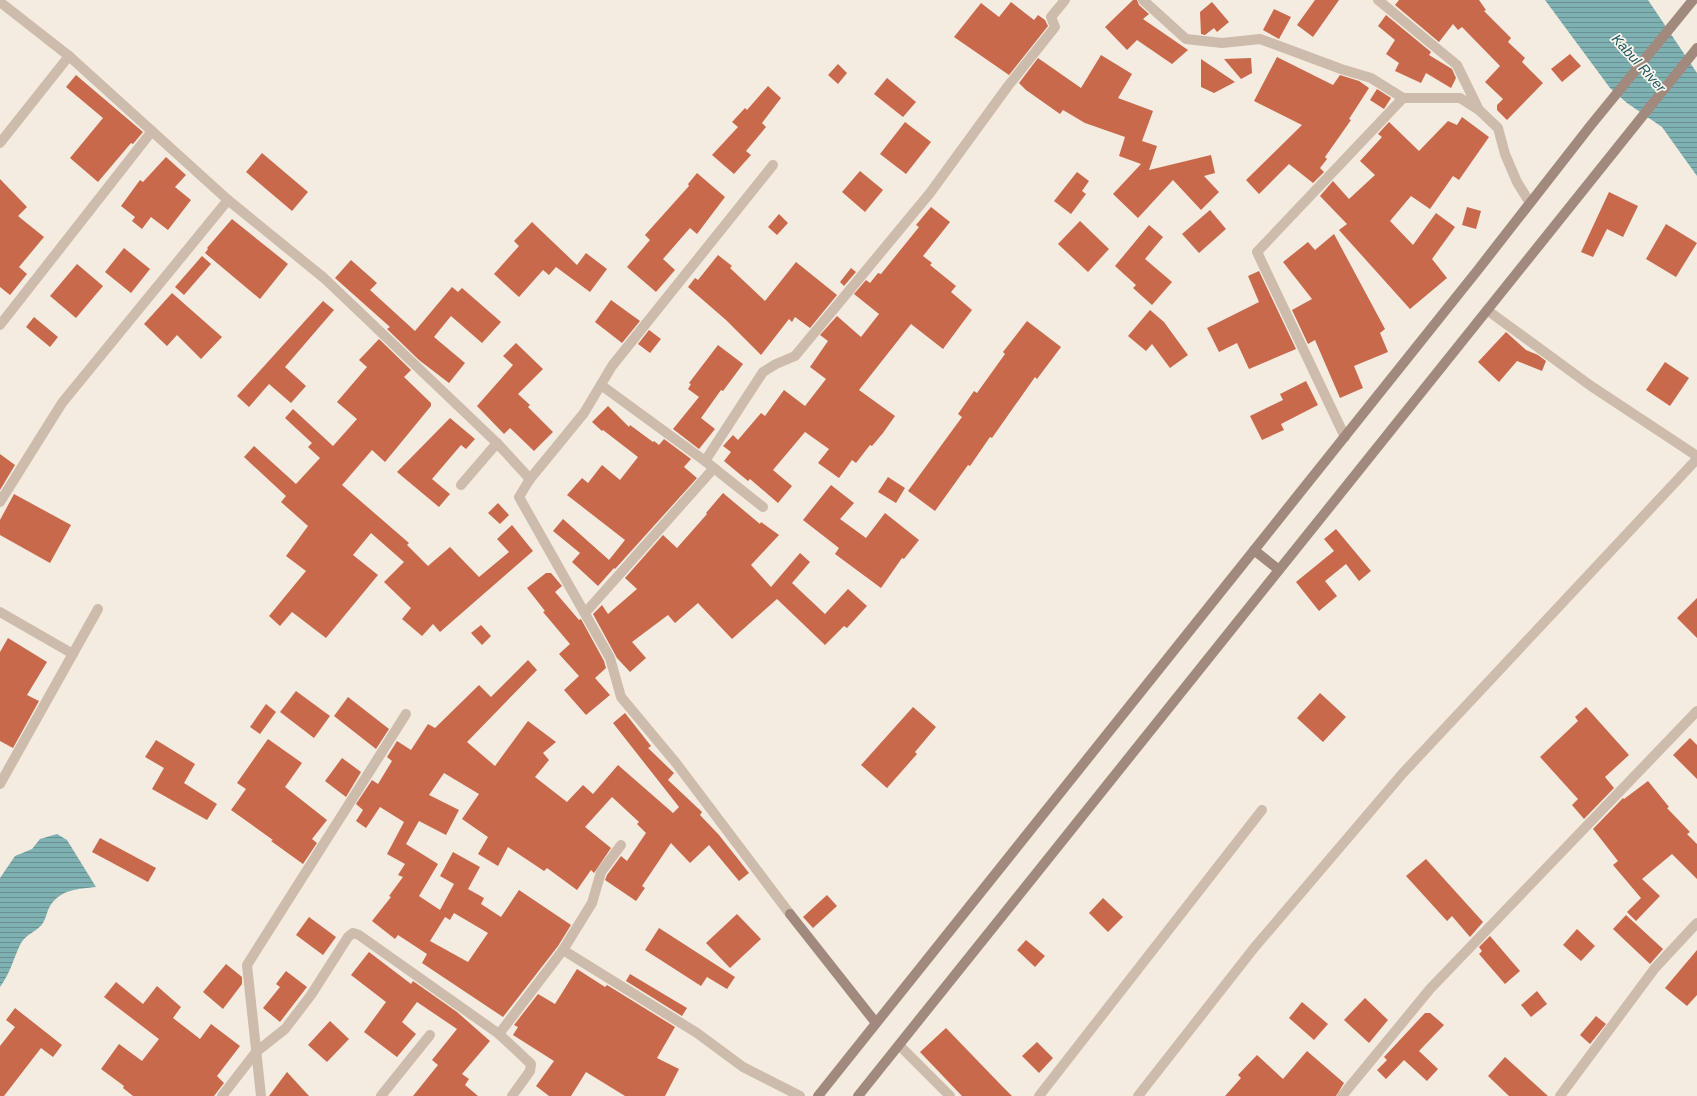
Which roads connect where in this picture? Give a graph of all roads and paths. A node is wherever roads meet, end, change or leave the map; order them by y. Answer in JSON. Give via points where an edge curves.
{"nodes":[{"id":1,"x":1065,"y":0,"type":"edge"},
{"id":2,"x":1143,"y":0,"type":"edge"},
{"id":3,"x":1378,"y":0,"type":"edge"},
{"id":4,"x":1693,"y":0,"type":"edge"},
{"id":5,"x":0,"y":2,"type":"edge"},
{"id":6,"x":1697,"y":48,"type":"edge"},
{"id":7,"x":69,"y":56,"type":"junction"},
{"id":8,"x":1403,"y":98,"type":"junction"},
{"id":9,"x":1479,"y":110,"type":"junction"},
{"id":10,"x":152,"y":131,"type":"junction"},
{"id":11,"x":0,"y":143,"type":"edge"},
{"id":12,"x":773,"y":165,"type":"dead end"},
{"id":13,"x":228,"y":200,"type":"junction"},
{"id":14,"x":1530,"y":202,"type":"junction"},
{"id":15,"x":1487,"y":310,"type":"junction"},
{"id":16,"x":0,"y":325,"type":"edge"},
{"id":17,"x":601,"y":385,"type":"junction"},
{"id":18,"x":1345,"y":437,"type":"junction"},
{"id":19,"x":497,"y":443,"type":"junction"},
{"id":20,"x":1697,"y":456,"type":"edge"},
{"id":21,"x":1697,"y":459,"type":"edge"},
{"id":22,"x":705,"y":461,"type":"junction"},
{"id":23,"x":714,"y":468,"type":"junction"},
{"id":24,"x":530,"y":479,"type":"junction"},
{"id":25,"x":461,"y":485,"type":"dead end"},
{"id":26,"x":0,"y":502,"type":"edge"},
{"id":27,"x":763,"y":508,"type":"dead end"},
{"id":28,"x":1254,"y":550,"type":"junction"},
{"id":29,"x":1279,"y":570,"type":"junction"},
{"id":30,"x":98,"y":609,"type":"dead end"},
{"id":31,"x":0,"y":612,"type":"edge"},
{"id":32,"x":585,"y":613,"type":"junction"},
{"id":33,"x":73,"y":654,"type":"junction"},
{"id":34,"x":1697,"y":711,"type":"edge"},
{"id":35,"x":406,"y":714,"type":"dead end"},
{"id":36,"x":0,"y":784,"type":"edge"},
{"id":37,"x":1262,"y":810,"type":"dead end"},
{"id":38,"x":621,"y":845,"type":"dead end"},
{"id":39,"x":1697,"y":923,"type":"edge"},
{"id":40,"x":563,"y":950,"type":"junction"},
{"id":41,"x":876,"y":1023,"type":"junction"},
{"id":42,"x":499,"y":1034,"type":"junction"},
{"id":43,"x":430,"y":1035,"type":"dead end"},
{"id":44,"x":899,"y":1045,"type":"junction"},
{"id":45,"x":256,"y":1052,"type":"junction"},
{"id":46,"x":222,"y":1096,"type":"edge"},
{"id":47,"x":262,"y":1096,"type":"edge"},
{"id":48,"x":381,"y":1096,"type":"edge"},
{"id":49,"x":512,"y":1096,"type":"edge"},
{"id":50,"x":800,"y":1096,"type":"edge"},
{"id":51,"x":818,"y":1096,"type":"edge"},
{"id":52,"x":858,"y":1096,"type":"edge"},
{"id":53,"x":950,"y":1096,"type":"edge"},
{"id":54,"x":1039,"y":1096,"type":"edge"},
{"id":55,"x":1138,"y":1096,"type":"edge"},
{"id":56,"x":1342,"y":1096,"type":"edge"},
{"id":57,"x":1560,"y":1096,"type":"edge"}],
"edges":[{"from":1,"to":22,"type":"street","via":[[1051,18],[1055,27],[1008,86],[930,193],[795,356],[764,372]]},
{"from":2,"to":8,"type":"street","via":[[1186,39],[1222,43],[1260,38],[1371,78]]},
{"from":3,"to":9,"type":"street","via":[[1457,65]]},
{"from":4,"to":14,"type":"street"},
{"from":5,"to":7,"type":"street"},
{"from":6,"to":15,"type":"street"},
{"from":7,"to":10,"type":"street"},
{"from":7,"to":11,"type":"street"},
{"from":8,"to":9,"type":"street","via":[[1460,98]]},
{"from":8,"to":18,"type":"street","via":[[1257,252]]},
{"from":9,"to":14,"type":"street","via":[[1498,128],[1505,154]]},
{"from":10,"to":13,"type":"street"},
{"from":10,"to":16,"type":"street"},
{"from":12,"to":17,"type":"street","via":[[612,366]]},
{"from":13,"to":19,"type":"street","via":[[324,278]]},
{"from":13,"to":26,"type":"street","via":[[62,403]]},
{"from":14,"to":18,"type":"street"},
{"from":15,"to":20,"type":"street","via":[[1591,386]]},
{"from":15,"to":29,"type":"street"},
{"from":17,"to":22,"type":"street"},
{"from":17,"to":24,"type":"street","via":[[584,413]]},
{"from":18,"to":28,"type":"street"},
{"from":19,"to":24,"type":"street"},
{"from":19,"to":25,"type":"street"},
{"from":21,"to":55,"type":"street","via":[[1402,773],[1254,948]]},
{"from":22,"to":23,"type":"street"},
{"from":23,"to":27,"type":"street"},
{"from":23,"to":32,"type":"street"},
{"from":24,"to":32,"type":"street","via":[[519,497]]},
{"from":28,"to":29,"type":"street"},
{"from":28,"to":41,"type":"street"},
{"from":29,"to":44,"type":"street"},
{"from":30,"to":33,"type":"street"},
{"from":31,"to":33,"type":"street"},
{"from":32,"to":41,"type":"street","via":[[610,658],[621,697],[676,763]]},
{"from":33,"to":36,"type":"street"},
{"from":34,"to":56,"type":"street","via":[[1430,989]]},
{"from":35,"to":45,"type":"street","via":[[247,965]]},
{"from":37,"to":54,"type":"street"},
{"from":38,"to":40,"type":"street","via":[[601,872],[592,904]]},
{"from":39,"to":57,"type":"street","via":[[1655,968]]},
{"from":40,"to":42,"type":"street"},
{"from":40,"to":50,"type":"street","via":[[697,1033],[743,1067]]},
{"from":41,"to":51,"type":"street"},
{"from":42,"to":45,"type":"street","via":[[359,935],[352,933],[286,1029]]},
{"from":42,"to":49,"type":"street","via":[[531,1064],[530,1071]]},
{"from":43,"to":48,"type":"street"},
{"from":44,"to":52,"type":"street"},
{"from":44,"to":53,"type":"street"},
{"from":45,"to":46,"type":"street"},
{"from":45,"to":47,"type":"street"}]}
